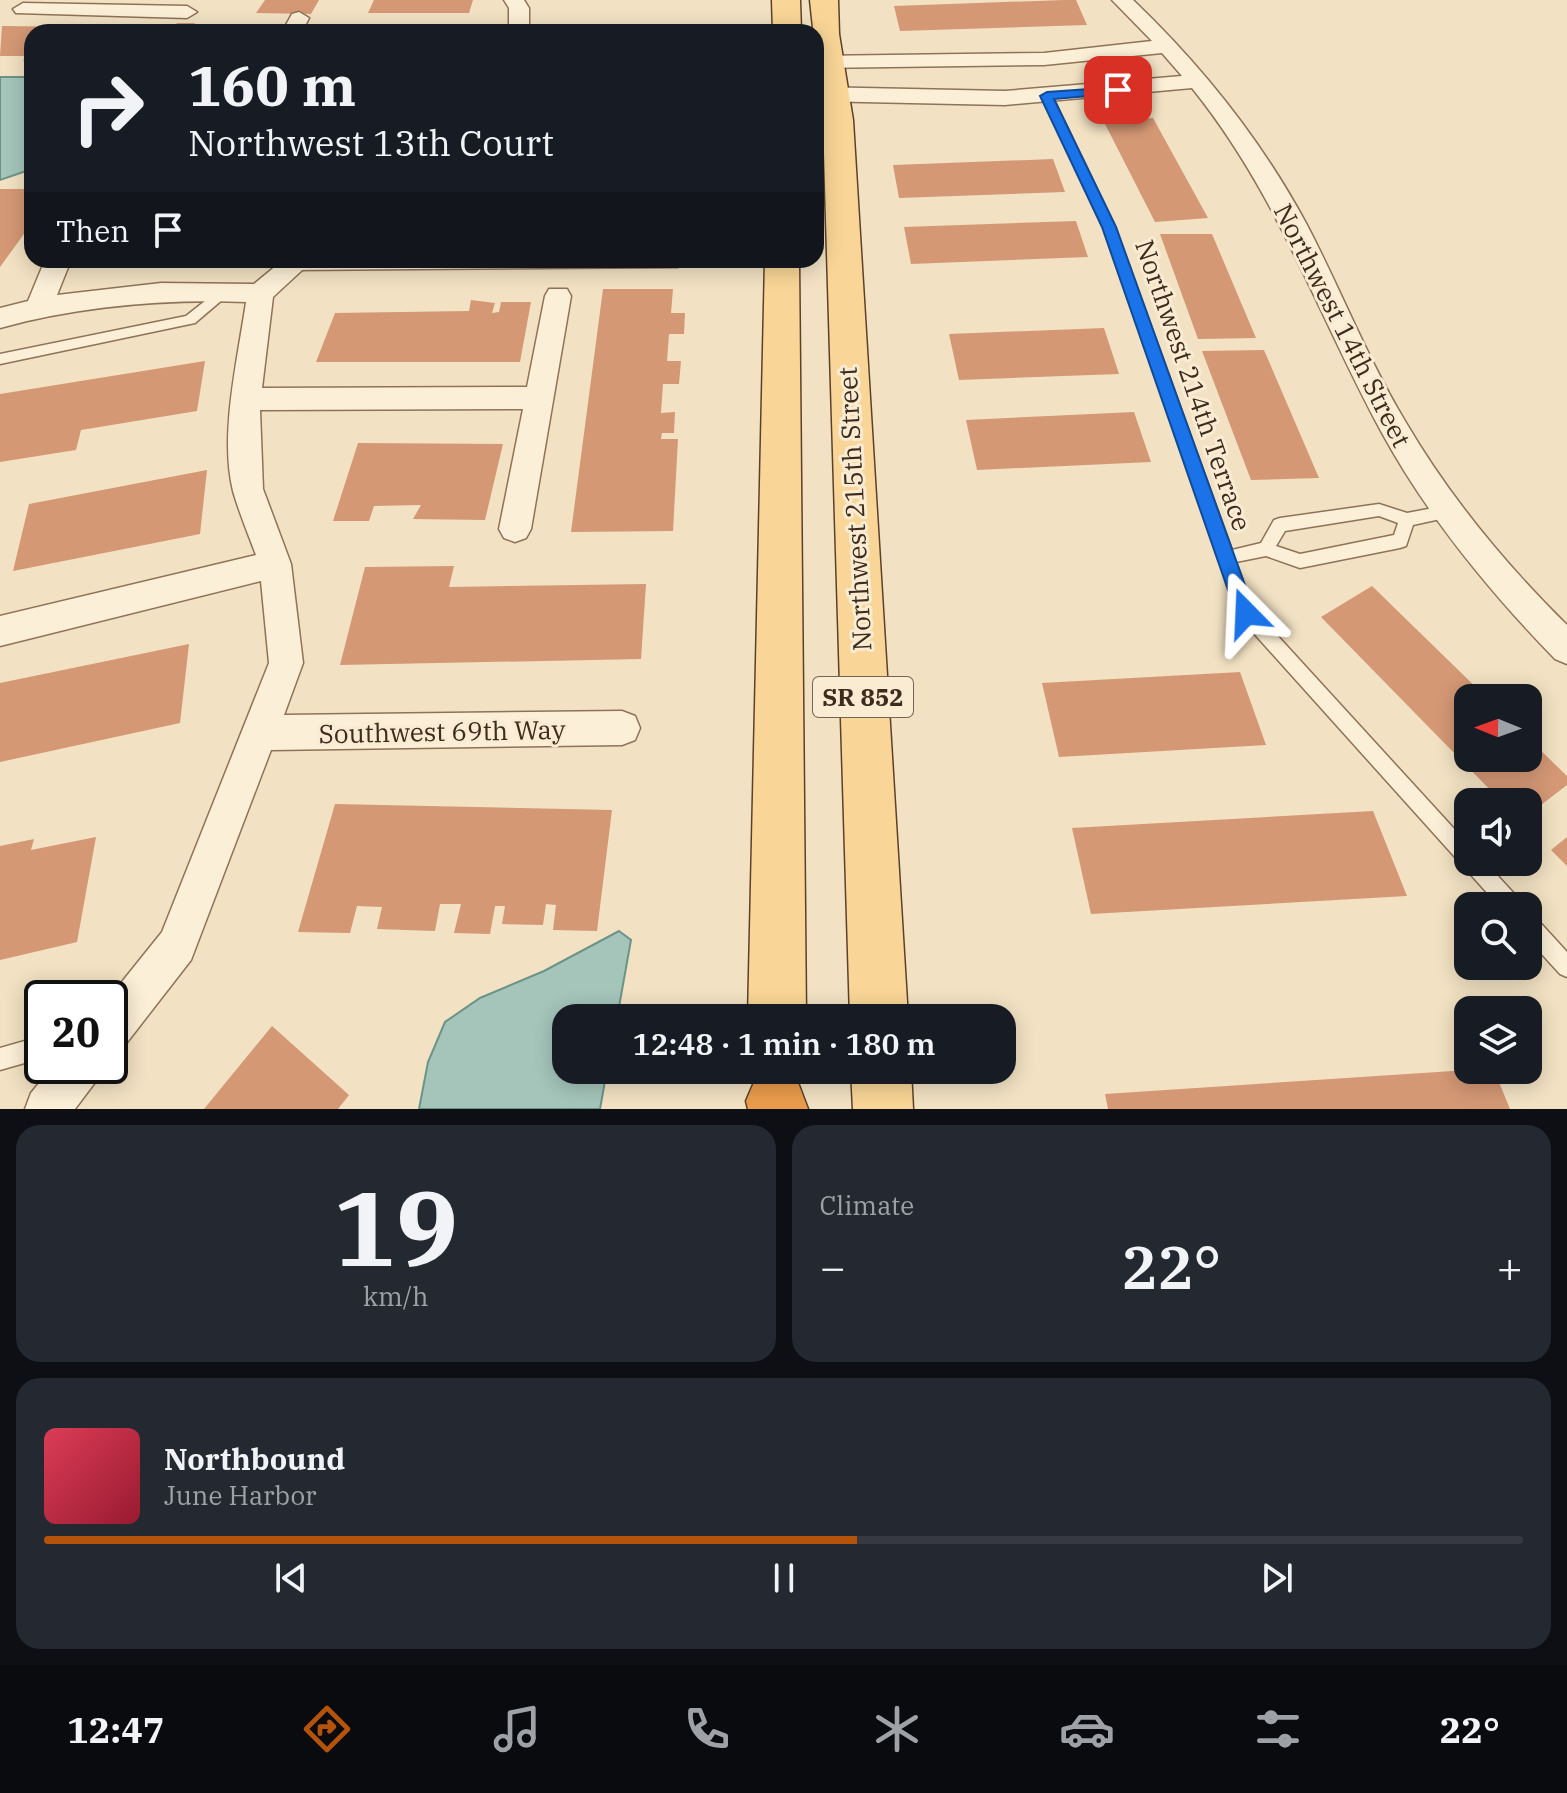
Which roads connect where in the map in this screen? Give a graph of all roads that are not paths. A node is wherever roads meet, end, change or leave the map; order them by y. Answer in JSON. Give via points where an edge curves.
{"nodes":[{"id":1,"x":514,"y":0,"type":"edge"},
{"id":2,"x":786,"y":0,"type":"edge"},
{"id":3,"x":824,"y":0,"type":"edge"},
{"id":4,"x":1122,"y":0,"type":"edge"},
{"id":5,"x":120,"y":5,"type":"edge"},
{"id":6,"x":23,"y":9,"type":"dead end"},
{"id":7,"x":187,"y":12,"type":"dead end"},
{"id":8,"x":519,"y":24,"type":"edge"},
{"id":9,"x":787,"y":24,"type":"edge"},
{"id":10,"x":1167,"y":46,"type":"junction"},
{"id":11,"x":824,"y":78,"type":"edge"},
{"id":12,"x":1198,"y":81,"type":"junction"},
{"id":13,"x":1047,"y":96,"type":"junction"},
{"id":14,"x":55,"y":268,"type":"edge"},
{"id":15,"x":290,"y":268,"type":"edge"},
{"id":16,"x":782,"y":268,"type":"edge"},
{"id":17,"x":224,"y":291,"type":"junction"},
{"id":18,"x":260,"y":293,"type":"junction"},
{"id":19,"x":558,"y":296,"type":"dead end"},
{"id":20,"x":39,"y":306,"type":"junction"},
{"id":21,"x":0,"y":318,"type":"edge"},
{"id":22,"x":0,"y":359,"type":"edge"},
{"id":23,"x":540,"y":398,"type":"junction"},
{"id":24,"x":246,"y":399,"type":"junction"},
{"id":25,"x":1449,"y":511,"type":"junction"},
{"id":26,"x":1407,"y":520,"type":"junction"},
{"id":27,"x":515,"y":529,"type":"dead end"},
{"id":28,"x":1266,"y":549,"type":"junction"},
{"id":29,"x":1225,"y":558,"type":"junction"},
{"id":30,"x":275,"y":564,"type":"junction"},
{"id":31,"x":0,"y":631,"type":"edge"},
{"id":32,"x":1567,"y":648,"type":"edge"},
{"id":33,"x":622,"y":728,"type":"dead end"},
{"id":34,"x":261,"y":733,"type":"junction"},
{"id":35,"x":1454,"y":842,"type":"edge"},
{"id":36,"x":1485,"y":876,"type":"edge"},
{"id":37,"x":1499,"y":892,"type":"edge"},
{"id":38,"x":1542,"y":939,"type":"edge"},
{"id":39,"x":1567,"y":967,"type":"edge"},
{"id":40,"x":777,"y":1004,"type":"edge"},
{"id":41,"x":878,"y":1004,"type":"edge"},
{"id":42,"x":128,"y":1007,"type":"edge"},
{"id":43,"x":24,"y":1052,"type":"edge"},
{"id":44,"x":0,"y":1059,"type":"edge"},
{"id":45,"x":67,"y":1084,"type":"edge"},
{"id":46,"x":882,"y":1084,"type":"edge"},
{"id":47,"x":47,"y":1109,"type":"edge"},
{"id":48,"x":883,"y":1109,"type":"edge"}],
"edges":[{"from":1,"to":8,"type":"street"},
{"from":2,"to":9,"type":"main road"},
{"from":3,"to":11,"type":"main road","name":"Northwest 215th Street","number":"SR 852"},
{"from":4,"to":10,"type":"street","name":"Northwest 14th Street"},
{"from":5,"to":6,"type":"street"},
{"from":5,"to":7,"type":"street"},
{"from":10,"to":11,"type":"street"},
{"from":10,"to":12,"type":"street","name":"Northwest 14th Street"},
{"from":11,"to":13,"type":"street","via":[[1005,98]]},
{"from":11,"to":41,"type":"main road","name":"Northwest 215th Street","number":"SR 852"},
{"from":12,"to":13,"type":"street"},
{"from":12,"to":25,"type":"street","name":"Northwest 14th Street","via":[[1294,223],[1409,453]]},
{"from":13,"to":29,"type":"lane","name":"Northwest 214th Terrace","via":[[1109,227]]},
{"from":14,"to":20,"type":"street"},
{"from":15,"to":18,"type":"street"},
{"from":16,"to":40,"type":"main road","number":"SR 852"},
{"from":17,"to":18,"type":"street"},
{"from":17,"to":20,"type":"street","via":[[106,294]]},
{"from":17,"to":22,"type":"lane","via":[[190,320]]},
{"from":18,"to":24,"type":"street"},
{"from":19,"to":23,"type":"street"},
{"from":20,"to":21,"type":"street"},
{"from":23,"to":24,"type":"street"},
{"from":23,"to":27,"type":"street"},
{"from":24,"to":30,"type":"street","via":[[248,489]]},
{"from":25,"to":26,"type":"lane"},
{"from":25,"to":32,"type":"street","name":"Northwest 14th Street"},
{"from":26,"to":28,"type":"lane","via":[[1379,510],[1280,525]]},
{"from":26,"to":28,"type":"lane","via":[[1400,541],[1300,561]]},
{"from":28,"to":29,"type":"lane"},
{"from":29,"to":35,"type":"lane","name":"Northwest 214th Terrace","via":[[1246,613]]},
{"from":30,"to":31,"type":"street"},
{"from":30,"to":34,"type":"street","via":[[286,663]]},
{"from":33,"to":34,"type":"street","name":"Southwest 69th Way"},
{"from":34,"to":42,"type":"street","via":[[177,946]]},
{"from":36,"to":37,"type":"lane","name":"Northwest 214th Terrace"},
{"from":38,"to":39,"type":"lane"},
{"from":43,"to":44,"type":"lane"},
{"from":45,"to":47,"type":"street"},
{"from":46,"to":48,"type":"main road"}]}
